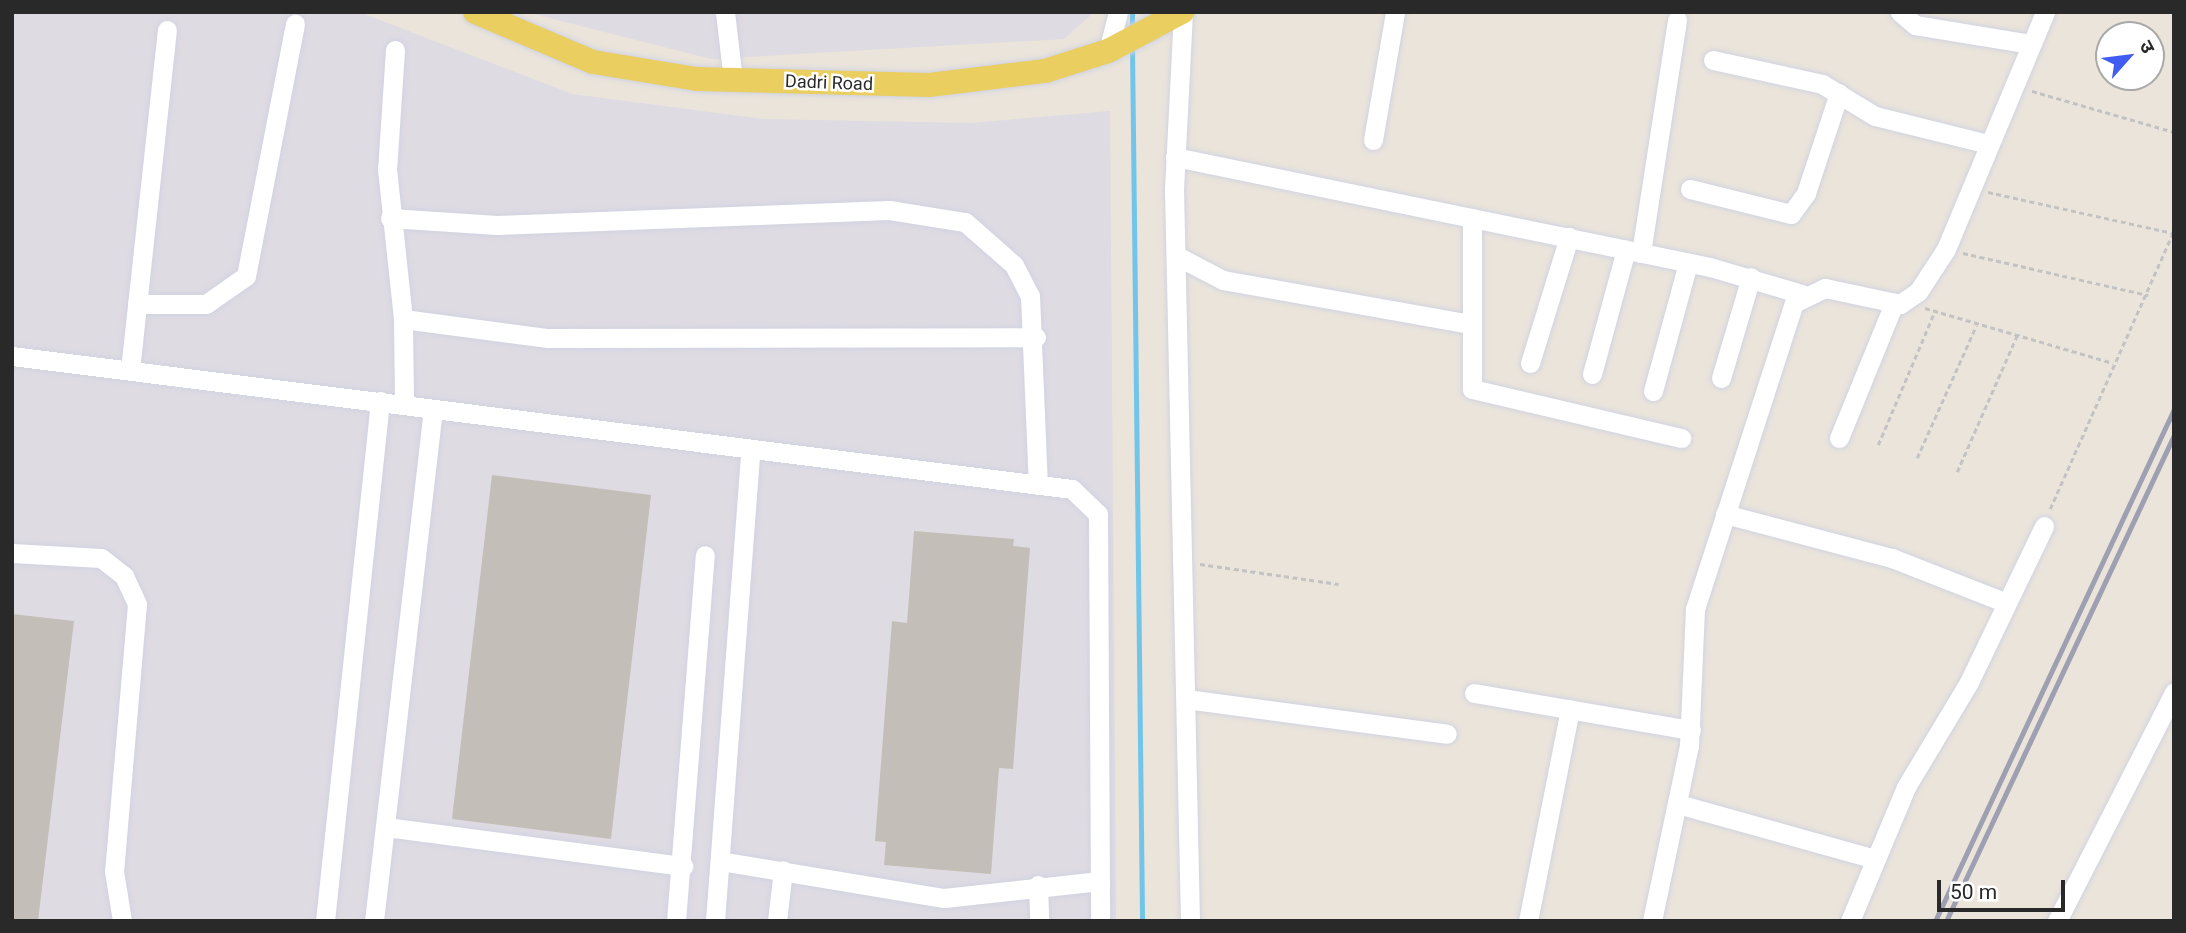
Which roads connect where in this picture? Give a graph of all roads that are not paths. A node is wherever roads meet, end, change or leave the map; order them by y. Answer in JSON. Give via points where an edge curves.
{"nodes":[{"id":1,"x":475,"y":12,"type":"edge"},
{"id":2,"x":725,"y":12,"type":"edge"},
{"id":3,"x":1118,"y":12,"type":"edge"},
{"id":4,"x":1395,"y":12,"type":"edge"},
{"id":5,"x":1900,"y":12,"type":"edge"},
{"id":6,"x":2045,"y":12,"type":"edge"},
{"id":7,"x":1180,"y":14,"type":"edge"},
{"id":8,"x":1677,"y":20,"type":"dead end"},
{"id":9,"x":295,"y":24,"type":"dead end"},
{"id":10,"x":167,"y":30,"type":"dead end"},
{"id":11,"x":2031,"y":44,"type":"junction"},
{"id":12,"x":1118,"y":46,"type":"junction"},
{"id":13,"x":395,"y":50,"type":"dead end"},
{"id":14,"x":1713,"y":60,"type":"dead end"},
{"id":15,"x":733,"y":80,"type":"junction"},
{"id":16,"x":1839,"y":93,"type":"junction"},
{"id":17,"x":1373,"y":140,"type":"dead end"},
{"id":18,"x":1988,"y":144,"type":"junction"},
{"id":19,"x":1175,"y":157,"type":"junction"},
{"id":20,"x":1690,"y":189,"type":"dead end"},
{"id":21,"x":390,"y":218,"type":"junction"},
{"id":22,"x":1472,"y":218,"type":"junction"},
{"id":23,"x":1569,"y":237,"type":"junction"},
{"id":24,"x":1633,"y":251,"type":"junction"},
{"id":25,"x":1177,"y":256,"type":"junction"},
{"id":26,"x":1688,"y":263,"type":"junction"},
{"id":27,"x":1751,"y":277,"type":"junction"},
{"id":28,"x":1802,"y":294,"type":"junction"},
{"id":29,"x":1902,"y":302,"type":"junction"},
{"id":30,"x":137,"y":304,"type":"junction"},
{"id":31,"x":403,"y":319,"type":"junction"},
{"id":32,"x":1470,"y":324,"type":"junction"},
{"id":33,"x":1036,"y":337,"type":"junction"},
{"id":34,"x":12,"y":356,"type":"edge"},
{"id":35,"x":1530,"y":363,"type":"dead end"},
{"id":36,"x":130,"y":370,"type":"junction"},
{"id":37,"x":1592,"y":374,"type":"dead end"},
{"id":38,"x":1721,"y":377,"type":"dead end"},
{"id":39,"x":1653,"y":391,"type":"dead end"},
{"id":40,"x":380,"y":401,"type":"junction"},
{"id":41,"x":404,"y":405,"type":"junction"},
{"id":42,"x":433,"y":409,"type":"junction"},
{"id":43,"x":1681,"y":438,"type":"dead end"},
{"id":44,"x":1839,"y":438,"type":"dead end"},
{"id":45,"x":750,"y":452,"type":"junction"},
{"id":46,"x":1038,"y":485,"type":"junction"},
{"id":47,"x":1726,"y":514,"type":"junction"},
{"id":48,"x":2044,"y":526,"type":"road end"},
{"id":49,"x":12,"y":554,"type":"edge"},
{"id":50,"x":705,"y":555,"type":"dead end"},
{"id":51,"x":2007,"y":603,"type":"junction"},
{"id":52,"x":2174,"y":692,"type":"edge"},
{"id":53,"x":1474,"y":693,"type":"dead end"},
{"id":54,"x":1186,"y":699,"type":"junction"},
{"id":55,"x":1570,"y":709,"type":"junction"},
{"id":56,"x":1691,"y":730,"type":"junction"},
{"id":57,"x":1447,"y":734,"type":"dead end"},
{"id":58,"x":1678,"y":804,"type":"junction"},
{"id":59,"x":386,"y":827,"type":"junction"},
{"id":60,"x":1875,"y":859,"type":"junction"},
{"id":61,"x":720,"y":861,"type":"junction"},
{"id":62,"x":683,"y":866,"type":"junction"},
{"id":63,"x":783,"y":870,"type":"junction"},
{"id":64,"x":1100,"y":881,"type":"junction"},
{"id":65,"x":1038,"y":885,"type":"junction"},
{"id":66,"x":122,"y":921,"type":"edge"},
{"id":67,"x":325,"y":921,"type":"edge"},
{"id":68,"x":374,"y":921,"type":"edge"},
{"id":69,"x":676,"y":921,"type":"edge"},
{"id":70,"x":715,"y":921,"type":"edge"},
{"id":71,"x":777,"y":921,"type":"edge"},
{"id":72,"x":1039,"y":921,"type":"edge"},
{"id":73,"x":1100,"y":921,"type":"edge"},
{"id":74,"x":1190,"y":921,"type":"edge"},
{"id":75,"x":1528,"y":921,"type":"edge"},
{"id":76,"x":1652,"y":921,"type":"edge"},
{"id":77,"x":1850,"y":921,"type":"edge"},
{"id":78,"x":2057,"y":921,"type":"edge"}],
"edges":[{"from":1,"to":15,"type":"main road","name":"Dadri Road","via":[[593,62]]},
{"from":2,"to":15,"type":"street"},
{"from":3,"to":12,"type":"street"},
{"from":4,"to":17,"type":"street"},
{"from":5,"to":11,"type":"street","via":[[1915,25]]},
{"from":6,"to":11,"type":"street"},
{"from":7,"to":12,"type":"main road","name":"Dadri Road"},
{"from":7,"to":19,"type":"street"},
{"from":8,"to":24,"type":"street"},
{"from":9,"to":30,"type":"street","via":[[246,276],[206,304]]},
{"from":10,"to":30,"type":"street"},
{"from":11,"to":18,"type":"street"},
{"from":12,"to":15,"type":"main road","name":"Dadri Road","via":[[1045,71],[929,85]]},
{"from":13,"to":21,"type":"street","via":[[387,127]]},
{"from":14,"to":16,"type":"street"},
{"from":16,"to":18,"type":"street","via":[[1875,116]]},
{"from":16,"to":20,"type":"street","via":[[1806,193],[1791,214]]},
{"from":18,"to":29,"type":"street","via":[[1946,249]]},
{"from":19,"to":22,"type":"street"},
{"from":19,"to":25,"type":"street"},
{"from":21,"to":31,"type":"street"},
{"from":21,"to":33,"type":"street","via":[[497,225],[825,211],[932,214],[965,222],[1014,265],[1030,296]]},
{"from":22,"to":23,"type":"street"},
{"from":22,"to":32,"type":"street"},
{"from":23,"to":24,"type":"street"},
{"from":23,"to":35,"type":"street"},
{"from":24,"to":26,"type":"street"},
{"from":24,"to":37,"type":"street"},
{"from":25,"to":32,"type":"street","via":[[1223,280]]},
{"from":25,"to":54,"type":"street"},
{"from":26,"to":27,"type":"street"},
{"from":26,"to":39,"type":"street"},
{"from":27,"to":28,"type":"street"},
{"from":27,"to":38,"type":"street"},
{"from":28,"to":29,"type":"street","via":[[1825,288]]},
{"from":28,"to":47,"type":"street"},
{"from":29,"to":44,"type":"street"},
{"from":30,"to":36,"type":"street"},
{"from":31,"to":33,"type":"street","via":[[548,338]]},
{"from":31,"to":41,"type":"street"},
{"from":32,"to":43,"type":"street","via":[[1469,382],[1477,394]]},
{"from":33,"to":46,"type":"street"},
{"from":34,"to":36,"type":"street"},
{"from":36,"to":40,"type":"street"},
{"from":40,"to":41,"type":"street"},
{"from":40,"to":67,"type":"street"},
{"from":41,"to":42,"type":"street"},
{"from":42,"to":45,"type":"street"},
{"from":42,"to":59,"type":"street"},
{"from":45,"to":46,"type":"street"},
{"from":45,"to":61,"type":"street"},
{"from":46,"to":64,"type":"street","via":[[1073,489],[1098,514]]},
{"from":47,"to":51,"type":"street","via":[[1892,558]]},
{"from":47,"to":56,"type":"street","via":[[1695,610]]},
{"from":48,"to":51,"type":"street"},
{"from":49,"to":66,"type":"street","via":[[101,558],[124,576],[137,604],[114,871]]},
{"from":50,"to":62,"type":"street"},
{"from":51,"to":60,"type":"street","via":[[1969,682],[1932,736]]},
{"from":52,"to":78,"type":"street"},
{"from":53,"to":55,"type":"street"},
{"from":54,"to":57,"type":"street"},
{"from":54,"to":74,"type":"street"},
{"from":55,"to":56,"type":"street"},
{"from":55,"to":75,"type":"street"},
{"from":56,"to":58,"type":"street"},
{"from":58,"to":60,"type":"street"},
{"from":58,"to":76,"type":"street"},
{"from":59,"to":62,"type":"street"},
{"from":59,"to":68,"type":"street"},
{"from":60,"to":77,"type":"street"},
{"from":61,"to":63,"type":"street"},
{"from":61,"to":70,"type":"street"},
{"from":62,"to":69,"type":"street"},
{"from":63,"to":65,"type":"street","via":[[943,898]]},
{"from":63,"to":71,"type":"street"},
{"from":64,"to":65,"type":"street"},
{"from":64,"to":73,"type":"street"},
{"from":65,"to":72,"type":"street"}]}
